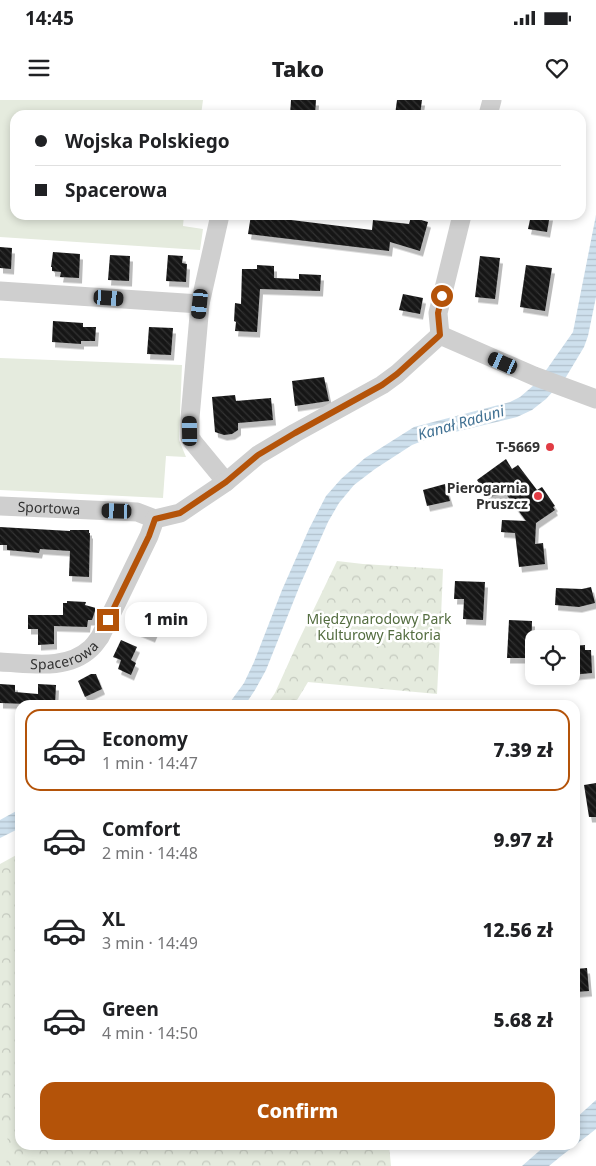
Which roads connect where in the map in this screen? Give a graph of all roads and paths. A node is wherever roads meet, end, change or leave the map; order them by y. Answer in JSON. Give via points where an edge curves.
{"nodes":[{"id":1,"x":219,"y":220,"type":"edge"},
{"id":2,"x":461,"y":220,"type":"edge"},
{"id":3,"x":0,"y":291,"type":"edge"},
{"id":4,"x":200,"y":304,"type":"junction"},
{"id":5,"x":440,"y":335,"type":"junction"},
{"id":6,"x":596,"y":399,"type":"edge"},
{"id":7,"x":226,"y":482,"type":"junction"},
{"id":8,"x":0,"y":506,"type":"edge"},
{"id":9,"x":155,"y":519,"type":"junction"},
{"id":10,"x":0,"y":662,"type":"edge"}],
"edges":[{"from":1,"to":4,"type":"street"},
{"from":2,"to":5,"type":"street","via":[[438,313]]},
{"from":3,"to":4,"type":"street"},
{"from":4,"to":7,"type":"street","via":[[190,437]]},
{"from":5,"to":6,"type":"street","via":[[562,388]]},
{"from":5,"to":7,"type":"street","via":[[382,385],[258,455]]},
{"from":7,"to":9,"type":"street","via":[[180,513]]},
{"from":8,"to":9,"type":"street","name":"Sportowa","via":[[137,512]]},
{"from":9,"to":10,"type":"street","name":"Spacerowa","via":[[100,637],[90,649],[79,657],[54,664]]}]}
